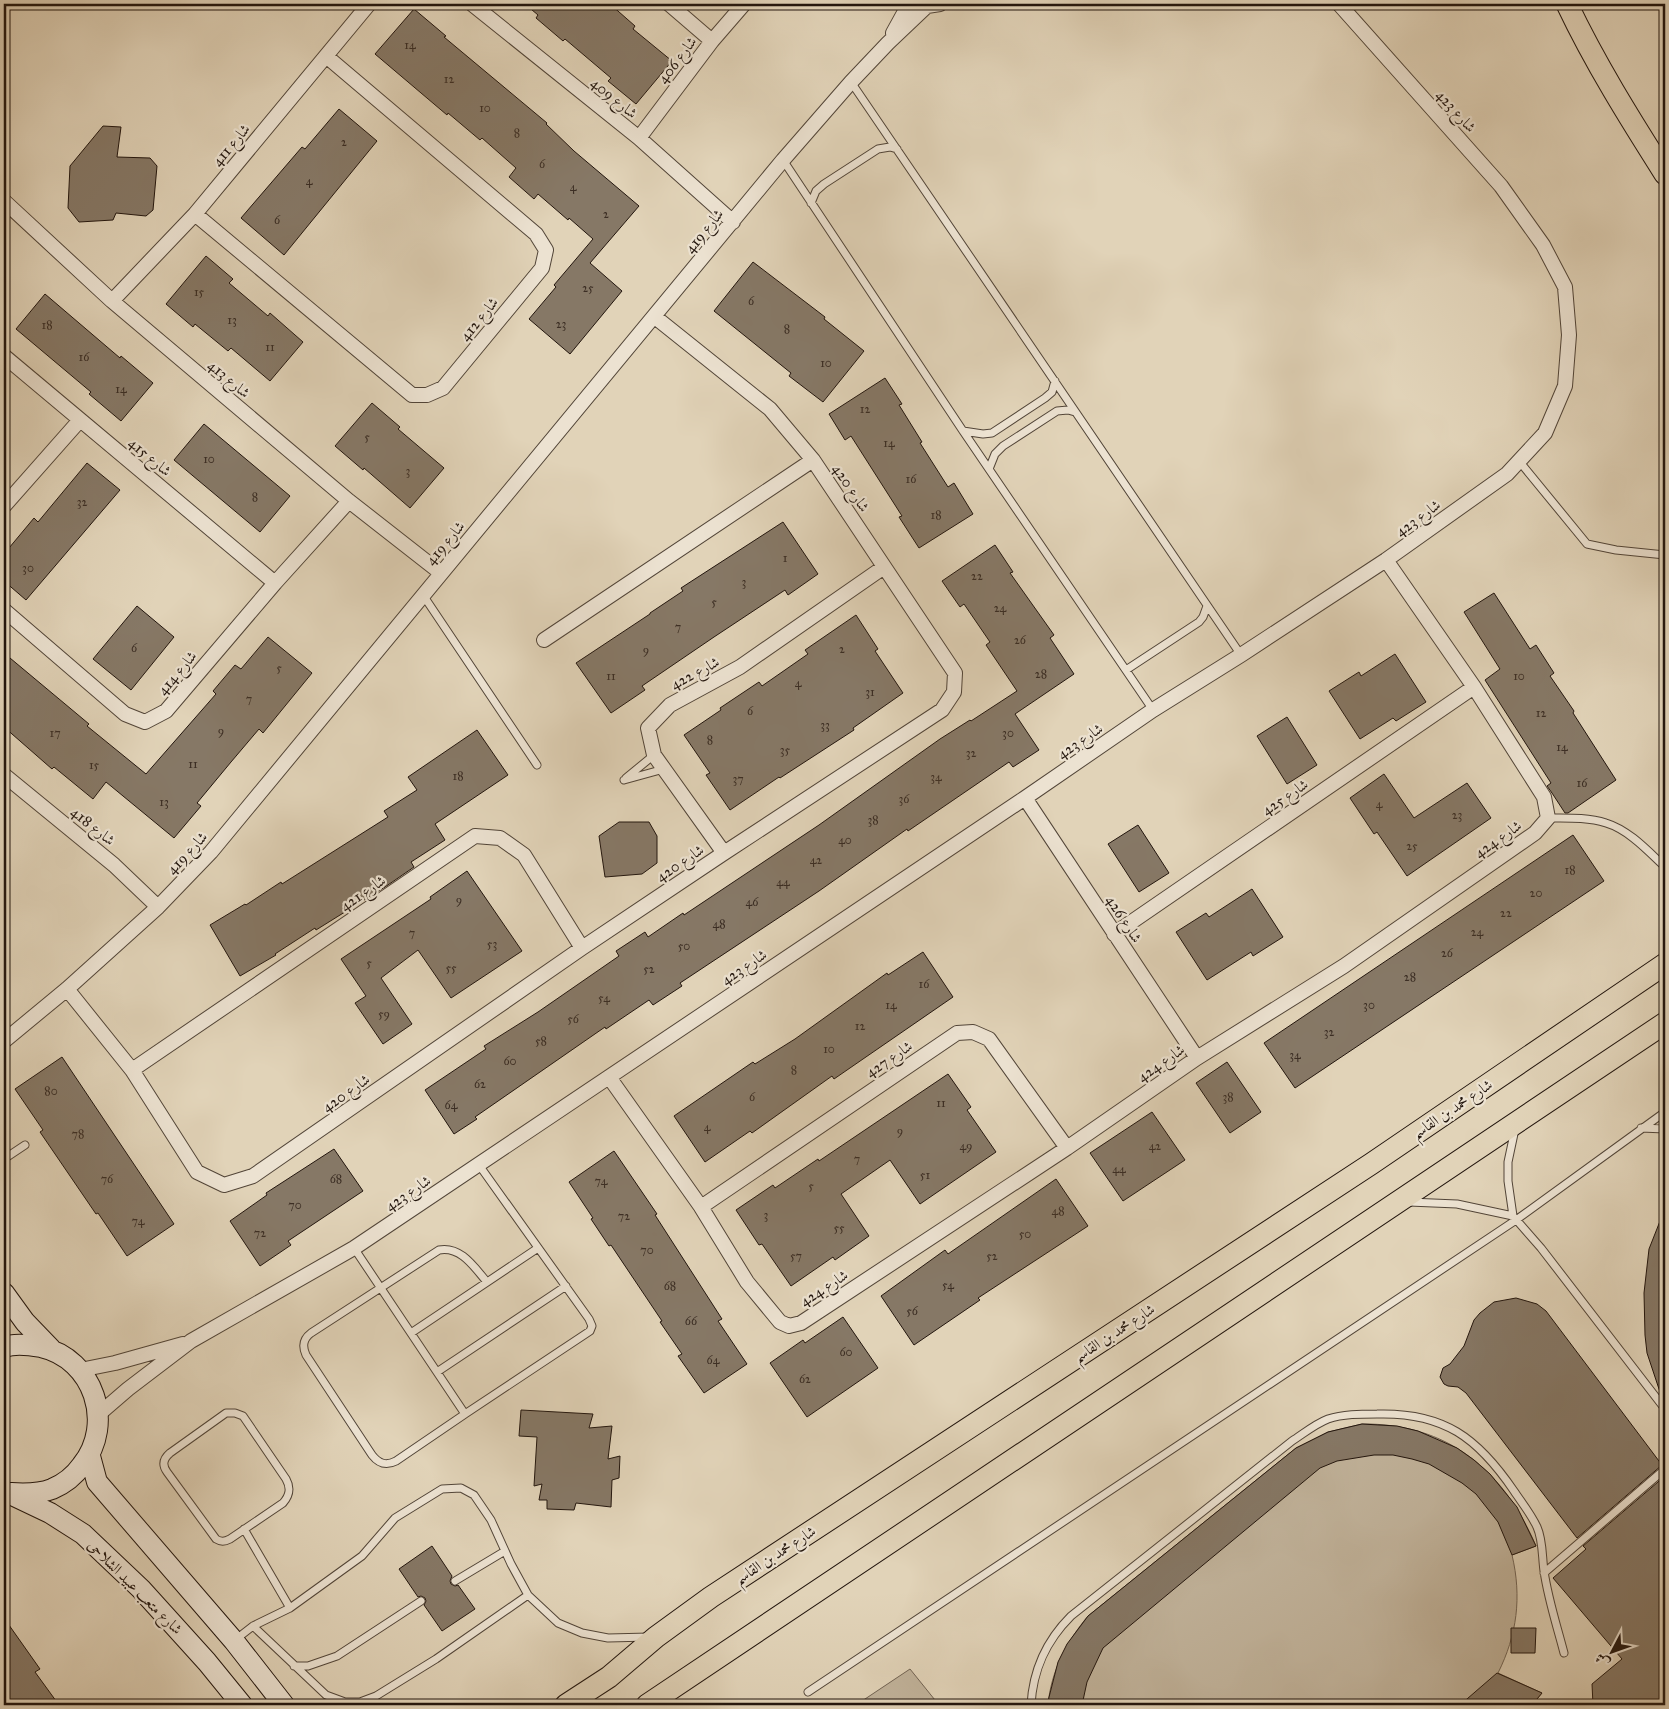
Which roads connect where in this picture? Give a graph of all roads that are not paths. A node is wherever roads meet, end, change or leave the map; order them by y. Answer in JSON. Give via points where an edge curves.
{"nodes":[{"id":1,"x":369,"y":4,"type":"edge"},
{"id":2,"x":472,"y":4,"type":"edge"},
{"id":3,"x":669,"y":4,"type":"edge"},
{"id":4,"x":744,"y":4,"type":"edge"},
{"id":5,"x":909,"y":4,"type":"edge"},
{"id":6,"x":940,"y":4,"type":"edge"},
{"id":7,"x":1339,"y":4,"type":"edge"},
{"id":8,"x":1567,"y":4,"type":"edge"},
{"id":9,"x":712,"y":40,"type":"junction"},
{"id":10,"x":888,"y":43,"type":"junction"},
{"id":11,"x":326,"y":56,"type":"junction"},
{"id":12,"x":851,"y":82,"type":"junction"},
{"id":13,"x":639,"y":138,"type":"junction"},
{"id":14,"x":897,"y":149,"type":"junction"},
{"id":15,"x":783,"y":160,"type":"junction"},
{"id":16,"x":1665,"y":174,"type":"edge"},
{"id":17,"x":4,"y":201,"type":"edge"},
{"id":18,"x":811,"y":203,"type":"junction"},
{"id":19,"x":195,"y":214,"type":"junction"},
{"id":20,"x":733,"y":222,"type":"junction"},
{"id":21,"x":112,"y":301,"type":"junction"},
{"id":22,"x":654,"y":317,"type":"junction"},
{"id":23,"x":4,"y":356,"type":"edge"},
{"id":24,"x":1055,"y":382,"type":"junction"},
{"id":25,"x":1076,"y":412,"type":"junction"},
{"id":26,"x":80,"y":420,"type":"junction"},
{"id":27,"x":963,"y":432,"type":"junction"},
{"id":28,"x":812,"y":460,"type":"junction"},
{"id":29,"x":1519,"y":461,"type":"junction"},
{"id":30,"x":988,"y":469,"type":"junction"},
{"id":31,"x":348,"y":501,"type":"junction"},
{"id":32,"x":4,"y":506,"type":"edge"},
{"id":33,"x":1665,"y":555,"type":"edge"},
{"id":34,"x":1386,"y":560,"type":"junction"},
{"id":35,"x":884,"y":567,"type":"junction"},
{"id":36,"x":442,"y":573,"type":"junction"},
{"id":37,"x":275,"y":583,"type":"junction"},
{"id":38,"x":423,"y":595,"type":"junction"},
{"id":39,"x":1207,"y":606,"type":"junction"},
{"id":40,"x":4,"y":610,"type":"edge"},
{"id":41,"x":544,"y":640,"type":"dead end"},
{"id":42,"x":1241,"y":655,"type":"junction"},
{"id":43,"x":1126,"y":670,"type":"junction"},
{"id":44,"x":1474,"y":687,"type":"junction"},
{"id":45,"x":1153,"y":710,"type":"junction"},
{"id":46,"x":654,"y":755,"type":"junction"},
{"id":47,"x":537,"y":764,"type":"dead end"},
{"id":48,"x":664,"y":769,"type":"junction"},
{"id":49,"x":4,"y":775,"type":"edge"},
{"id":50,"x":1025,"y":798,"type":"junction"},
{"id":51,"x":1548,"y":818,"type":"junction"},
{"id":52,"x":724,"y":853,"type":"junction"},
{"id":53,"x":1665,"y":867,"type":"edge"},
{"id":54,"x":158,"y":907,"type":"junction"},
{"id":55,"x":1114,"y":934,"type":"junction"},
{"id":56,"x":582,"y":948,"type":"junction"},
{"id":57,"x":1665,"y":964,"type":"edge"},
{"id":58,"x":67,"y":989,"type":"junction"},
{"id":59,"x":1665,"y":1023,"type":"edge"},
{"id":60,"x":4,"y":1041,"type":"edge"},
{"id":61,"x":1197,"y":1058,"type":"junction"},
{"id":62,"x":132,"y":1070,"type":"junction"},
{"id":63,"x":609,"y":1077,"type":"junction"},
{"id":64,"x":1665,"y":1112,"type":"edge"},
{"id":65,"x":1516,"y":1124,"type":"junction"},
{"id":66,"x":1641,"y":1128,"type":"junction"},
{"id":67,"x":1665,"y":1129,"type":"edge"},
{"id":68,"x":25,"y":1145,"type":"dead end"},
{"id":69,"x":1067,"y":1148,"type":"junction"},
{"id":70,"x":4,"y":1159,"type":"edge"},
{"id":71,"x":479,"y":1165,"type":"junction"},
{"id":72,"x":1395,"y":1203,"type":"junction"},
{"id":73,"x":701,"y":1207,"type":"junction"},
{"id":74,"x":1514,"y":1218,"type":"junction"},
{"id":75,"x":354,"y":1248,"type":"junction"},
{"id":76,"x":538,"y":1248,"type":"junction"},
{"id":77,"x":487,"y":1282,"type":"junction"},
{"id":78,"x":566,"y":1286,"type":"junction"},
{"id":79,"x":380,"y":1288,"type":"junction"},
{"id":80,"x":4,"y":1293,"type":"edge"},
{"id":81,"x":411,"y":1333,"type":"junction"},
{"id":82,"x":191,"y":1342,"type":"junction"},
{"id":83,"x":4,"y":1347,"type":"edge"},
{"id":84,"x":50,"y":1349,"type":"junction"},
{"id":85,"x":80,"y":1370,"type":"junction"},
{"id":86,"x":437,"y":1372,"type":"junction"},
{"id":87,"x":1665,"y":1409,"type":"edge"},
{"id":88,"x":99,"y":1414,"type":"junction"},
{"id":89,"x":465,"y":1414,"type":"junction"},
{"id":90,"x":90,"y":1456,"type":"junction"},
{"id":91,"x":1665,"y":1469,"type":"edge"},
{"id":92,"x":6,"y":1492,"type":"edge"},
{"id":93,"x":244,"y":1529,"type":"junction"},
{"id":94,"x":505,"y":1551,"type":"junction"},
{"id":95,"x":1544,"y":1573,"type":"junction"},
{"id":96,"x":455,"y":1581,"type":"dead end"},
{"id":97,"x":528,"y":1595,"type":"junction"},
{"id":98,"x":422,"y":1601,"type":"dead end"},
{"id":99,"x":290,"y":1608,"type":"junction"},
{"id":100,"x":253,"y":1626,"type":"junction"},
{"id":101,"x":656,"y":1637,"type":"junction"},
{"id":102,"x":234,"y":1641,"type":"junction"},
{"id":103,"x":1564,"y":1653,"type":"dead end"},
{"id":104,"x":294,"y":1666,"type":"junction"},
{"id":105,"x":808,"y":1692,"type":"dead end"},
{"id":106,"x":242,"y":1705,"type":"edge"},
{"id":107,"x":284,"y":1705,"type":"edge"},
{"id":108,"x":566,"y":1705,"type":"edge"},
{"id":109,"x":648,"y":1705,"type":"edge"},
{"id":110,"x":1031,"y":1705,"type":"edge"}],
"edges":[{"from":1,"to":11,"type":"street","name":"شارع 411"},
{"from":2,"to":13,"type":"street","name":"شارع 409"},
{"from":3,"to":9,"type":"street"},
{"from":4,"to":9,"type":"street","name":"شارع 406"},
{"from":5,"to":10,"type":"street","name":"شارع 419"},
{"from":6,"to":10,"type":"street","name":"شارع 419","via":[[927,6]]},
{"from":7,"to":29,"type":"street","name":"شارع 423","via":[[1501,186],[1543,245],[1565,287],[1569,335],[1565,386],[1545,433]]},
{"from":8,"to":16,"type":"main road","via":[[1608,81]]},
{"from":9,"to":13,"type":"street","name":"شارع 406"},
{"from":10,"to":12,"type":"street","name":"شارع 419"},
{"from":11,"to":19,"type":"street","name":"شارع 411"},
{"from":11,"to":19,"type":"street","name":"شارع 412","via":[[536,234],[546,250],[542,268],[443,388],[427,395],[412,396]]},
{"from":12,"to":14,"type":"lane"},
{"from":12,"to":15,"type":"street","name":"شارع 419"},
{"from":13,"to":20,"type":"street","name":"شارع 409"},
{"from":14,"to":18,"type":"lane","via":[[878,149],[824,184],[816,191]]},
{"from":14,"to":24,"type":"lane"},
{"from":15,"to":18,"type":"lane"},
{"from":15,"to":20,"type":"street","name":"شارع 419"},
{"from":17,"to":21,"type":"street","name":"شارع 413"},
{"from":18,"to":27,"type":"lane"},
{"from":19,"to":21,"type":"street","name":"شارع 411"},
{"from":20,"to":22,"type":"street","name":"شارع 419"},
{"from":21,"to":31,"type":"street","name":"شارع 413"},
{"from":22,"to":28,"type":"street","name":"شارع 420","via":[[770,409]]},
{"from":22,"to":36,"type":"street","name":"شارع 419"},
{"from":23,"to":26,"type":"street","name":"شارع 415"},
{"from":24,"to":25,"type":"lane"},
{"from":24,"to":27,"type":"lane","via":[[1052,392],[1045,398],[992,433]]},
{"from":25,"to":30,"type":"lane","via":[[1057,411],[1003,446]]},
{"from":25,"to":39,"type":"lane"},
{"from":26,"to":32,"type":"street"},
{"from":26,"to":37,"type":"street","name":"شارع 415"},
{"from":27,"to":30,"type":"lane"},
{"from":28,"to":35,"type":"street","name":"شارع 420"},
{"from":28,"to":41,"type":"street"},
{"from":29,"to":33,"type":"lane","via":[[1587,544]]},
{"from":29,"to":34,"type":"street","name":"شارع 423","via":[[1507,474]]},
{"from":30,"to":43,"type":"lane"},
{"from":31,"to":36,"type":"street","name":"شارع 413"},
{"from":31,"to":37,"type":"street","name":"شارع 414"},
{"from":34,"to":42,"type":"street","name":"شارع 423"},
{"from":34,"to":44,"type":"street"},
{"from":35,"to":46,"type":"street","name":"شارع 422","via":[[740,667],[670,705],[648,728]]},
{"from":35,"to":52,"type":"street","name":"شارع 420","via":[[955,673],[954,692],[942,710]]},
{"from":36,"to":38,"type":"street","name":"شارع 419"},
{"from":37,"to":40,"type":"street","name":"شارع 414","via":[[166,712],[145,722],[125,714]]},
{"from":38,"to":47,"type":"lane"},
{"from":38,"to":54,"type":"street","name":"شارع 419","via":[[211,852]]},
{"from":39,"to":42,"type":"lane"},
{"from":39,"to":43,"type":"lane","via":[[1199,622]]},
{"from":42,"to":45,"type":"street","name":"شارع 423"},
{"from":43,"to":45,"type":"lane"},
{"from":44,"to":51,"type":"street","via":[[1544,797]]},
{"from":44,"to":55,"type":"street","name":"شارع 425"},
{"from":45,"to":50,"type":"street","name":"شارع 423"},
{"from":46,"to":48,"type":"street","name":"شارع 422"},
{"from":46,"to":48,"type":"lane","via":[[624,780]]},
{"from":48,"to":52,"type":"street","name":"شارع 422"},
{"from":49,"to":54,"type":"street","name":"شارع 418","via":[[114,865]]},
{"from":50,"to":55,"type":"street","name":"شارع 426"},
{"from":50,"to":63,"type":"street","name":"شارع 423"},
{"from":51,"to":53,"type":"lane","via":[[1613,825]]},
{"from":51,"to":61,"type":"street","name":"شارع 424","via":[[1535,833],[1344,966]]},
{"from":52,"to":56,"type":"street","name":"شارع 420"},
{"from":54,"to":58,"type":"street","name":"شارع 419"},
{"from":55,"to":61,"type":"street","name":"شارع 426"},
{"from":56,"to":62,"type":"street","name":"شارع 421","via":[[524,855],[500,838],[476,836]]},
{"from":56,"to":62,"type":"street","name":"شارع 420","via":[[253,1176],[224,1185],[196,1172]]},
{"from":57,"to":101,"type":"main road","name":"شارع محمد بن القاسم","via":[[1371,1164],[740,1578]]},
{"from":58,"to":60,"type":"street","name":"شارع 419"},
{"from":58,"to":62,"type":"street","name":"شارع 420"},
{"from":59,"to":65,"type":"main road"},
{"from":61,"to":69,"type":"street","name":"شارع 424"},
{"from":63,"to":71,"type":"street","name":"شارع 423"},
{"from":63,"to":73,"type":"street","name":"شارع 424"},
{"from":64,"to":66,"type":"lane"},
{"from":65,"to":72,"type":"main road"},
{"from":65,"to":74,"type":"lane","via":[[1508,1162]]},
{"from":66,"to":67,"type":"lane"},
{"from":66,"to":74,"type":"lane"},
{"from":68,"to":70,"type":"lane"},
{"from":69,"to":73,"type":"street","name":"شارع 427","via":[[988,1039],[973,1032],[957,1033]]},
{"from":69,"to":73,"type":"street","name":"شارع 424","via":[[801,1323],[789,1326],[780,1322],[747,1282]]},
{"from":71,"to":75,"type":"street","name":"شارع 423"},
{"from":71,"to":76,"type":"lane"},
{"from":72,"to":74,"type":"lane","via":[[1457,1204]]},
{"from":72,"to":109,"type":"main road"},
{"from":74,"to":87,"type":"lane","via":[[1541,1248]]},
{"from":74,"to":105,"type":"lane"},
{"from":75,"to":79,"type":"lane"},
{"from":75,"to":82,"type":"street","name":"شارع 423"},
{"from":76,"to":77,"type":"lane"},
{"from":76,"to":78,"type":"lane"},
{"from":77,"to":79,"type":"lane","via":[[460,1252],[446,1248]]},
{"from":77,"to":81,"type":"lane"},
{"from":78,"to":86,"type":"lane"},
{"from":78,"to":89,"type":"lane","via":[[589,1319],[590,1331]]},
{"from":79,"to":81,"type":"lane"},
{"from":79,"to":89,"type":"lane","via":[[311,1333],[303,1342],[306,1355],[376,1461],[390,1464]]},
{"from":80,"to":84,"type":"street"},
{"from":81,"to":86,"type":"lane"},
{"from":82,"to":85,"type":"street","name":"شارع 423","via":[[115,1364]]},
{"from":82,"to":88,"type":"street","name":"شارع 423"},
{"from":83,"to":84,"type":"street","via":[[29,1344]]},
{"from":84,"to":85,"type":"street"},
{"from":85,"to":88,"type":"street","via":[[93,1391]]},
{"from":86,"to":89,"type":"lane"},
{"from":88,"to":90,"type":"street","via":[[97,1436]]},
{"from":90,"to":92,"type":"street","via":[[74,1475],[54,1488],[30,1494]]},
{"from":90,"to":102,"type":"street","via":[[97,1482]]},
{"from":91,"to":95,"type":"lane"},
{"from":92,"to":106,"type":"street","name":"شارع متعب عبيد الشلاحى","via":[[50,1513],[82,1534],[141,1588]]},
{"from":93,"to":93,"type":"lane","via":[[288,1498],[290,1485],[243,1416],[226,1413],[166,1456],[163,1462],[164,1468],[216,1539],[225,1542]]},
{"from":93,"to":99,"type":"lane"},
{"from":94,"to":96,"type":"lane"},
{"from":94,"to":97,"type":"lane"},
{"from":94,"to":99,"type":"lane","via":[[492,1520],[474,1495],[461,1488],[442,1489],[396,1518],[362,1556]]},
{"from":95,"to":103,"type":"lane"},
{"from":95,"to":110,"type":"lane","via":[[1537,1528],[1499,1469],[1471,1441],[1447,1425],[1426,1418],[1387,1413],[1343,1415],[1326,1420],[1292,1441],[1071,1616],[1052,1637],[1039,1662]]},
{"from":97,"to":101,"type":"lane","via":[[558,1623],[582,1633],[608,1638]]},
{"from":97,"to":104,"type":"lane","via":[[436,1659],[376,1696],[360,1702],[346,1702],[326,1695]]},
{"from":98,"to":104,"type":"lane","via":[[337,1656],[308,1666]]},
{"from":99,"to":100,"type":"lane"},
{"from":100,"to":102,"type":"lane"},
{"from":100,"to":104,"type":"lane"},
{"from":101,"to":108,"type":"main road","name":"شارع محمد بن القاسم","via":[[609,1677]]},
{"from":102,"to":107,"type":"street"}]}
